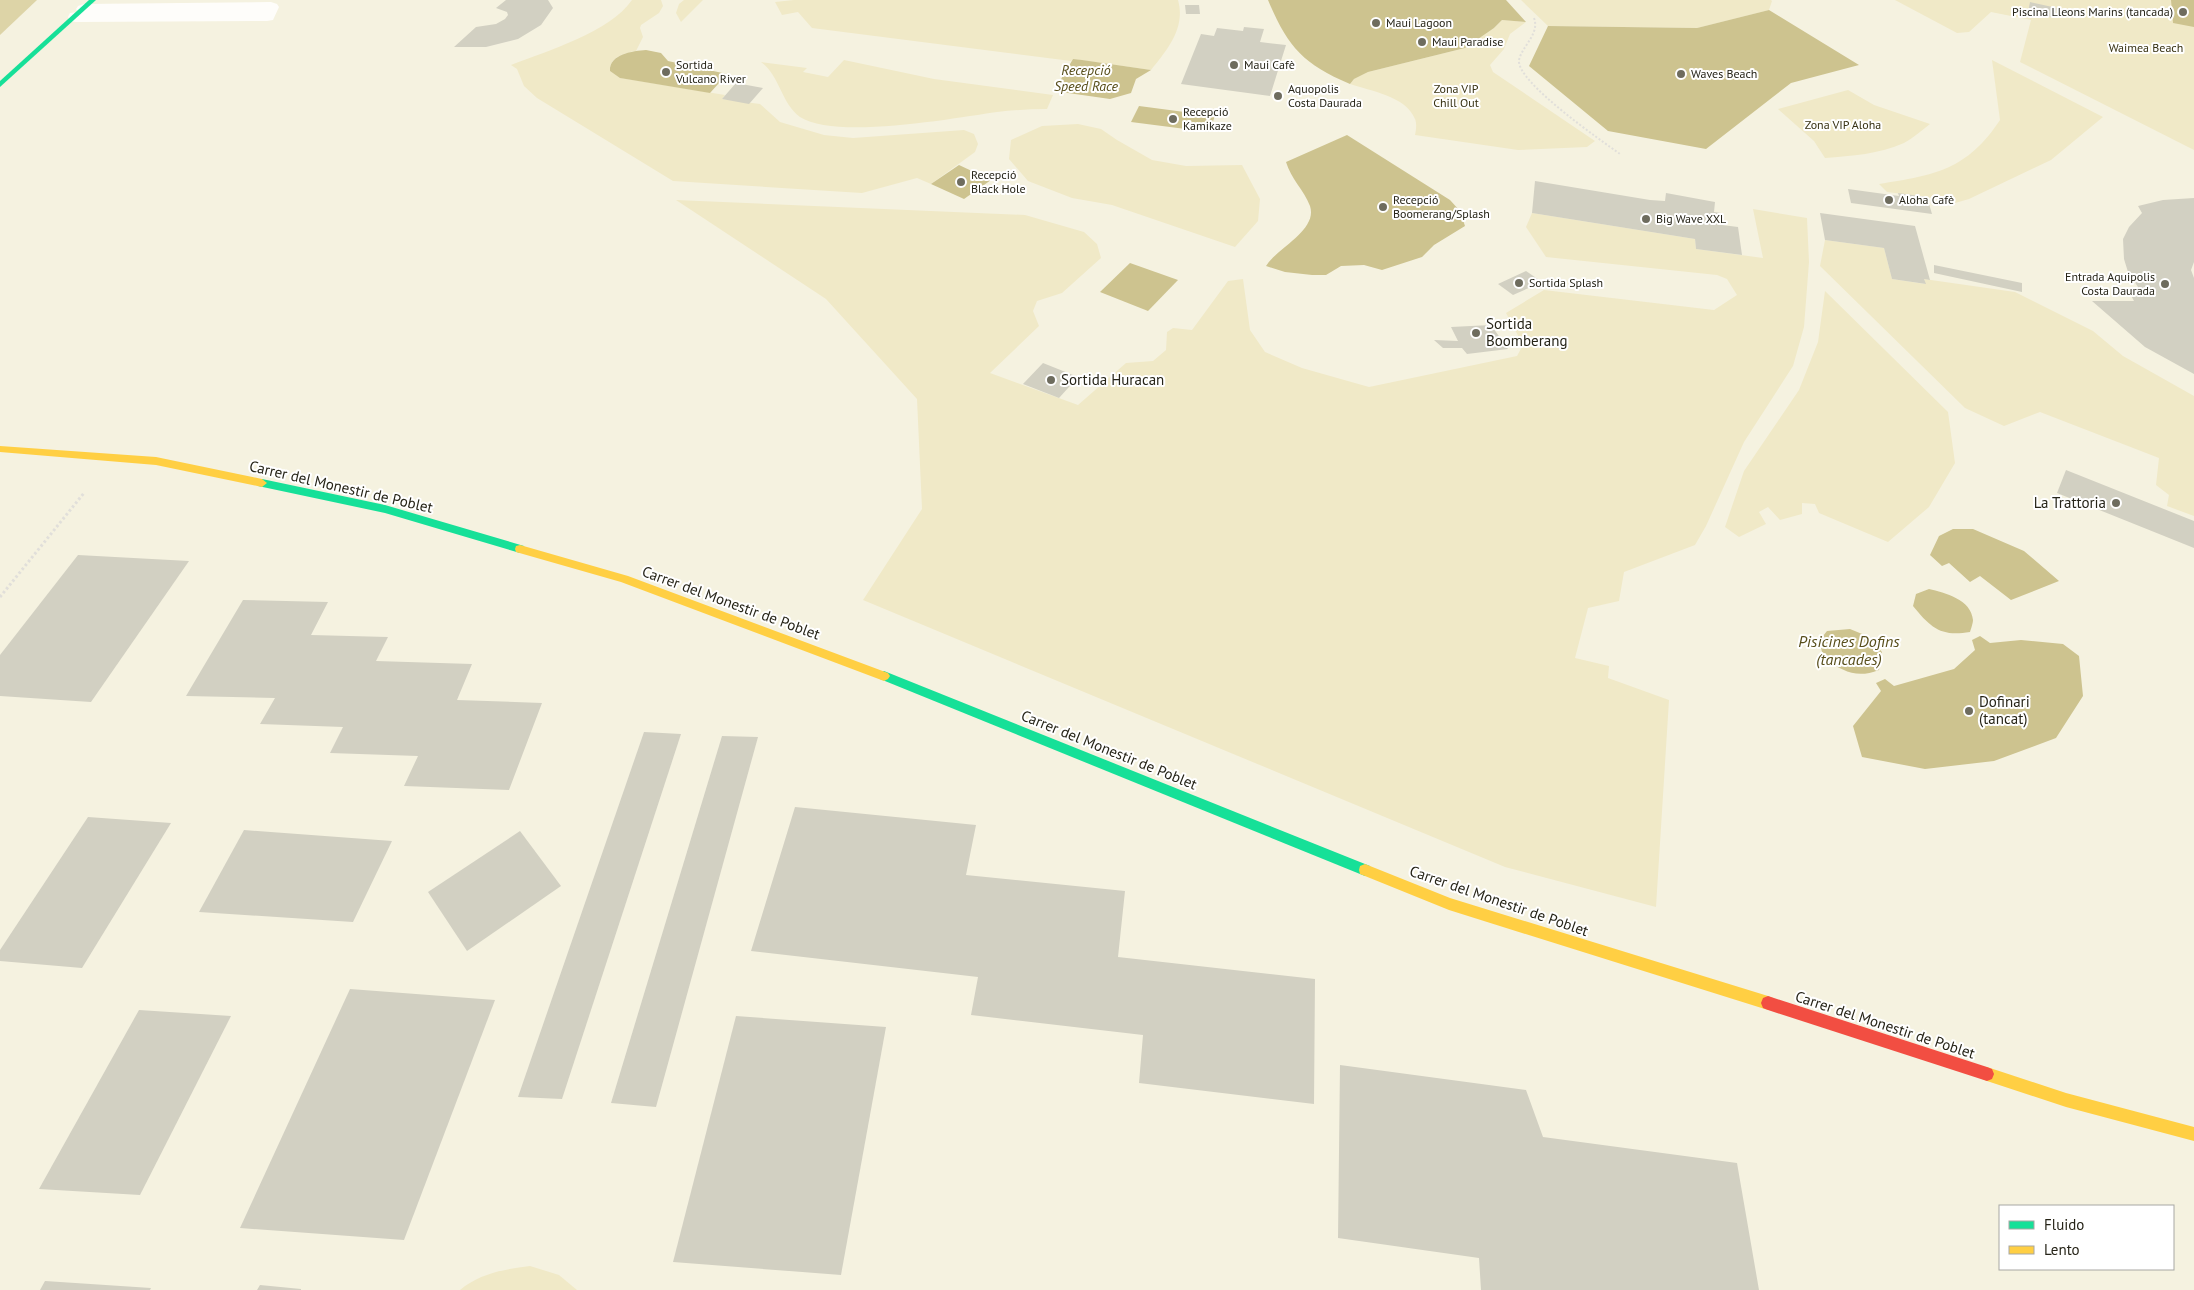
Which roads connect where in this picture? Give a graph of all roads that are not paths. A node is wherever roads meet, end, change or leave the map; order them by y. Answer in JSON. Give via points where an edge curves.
{"nodes":[{"id":1,"x":84,"y":8,"type":"edge"},
{"id":2,"x":0,"y":85,"type":"edge"},
{"id":3,"x":0,"y":449,"type":"edge"},
{"id":4,"x":2194,"y":1134,"type":"edge"}],
"edges":[{"from":1,"to":1,"type":"lane","via":[[266,16],[271,8]]},
{"from":1,"to":2,"type":"street"},
{"from":3,"to":4,"type":"street","name":"Carrer del Monestir de Poblet","via":[[156,461],[385,509],[624,579],[884,676],[1449,904],[1817,1018],[2066,1100]]}]}
